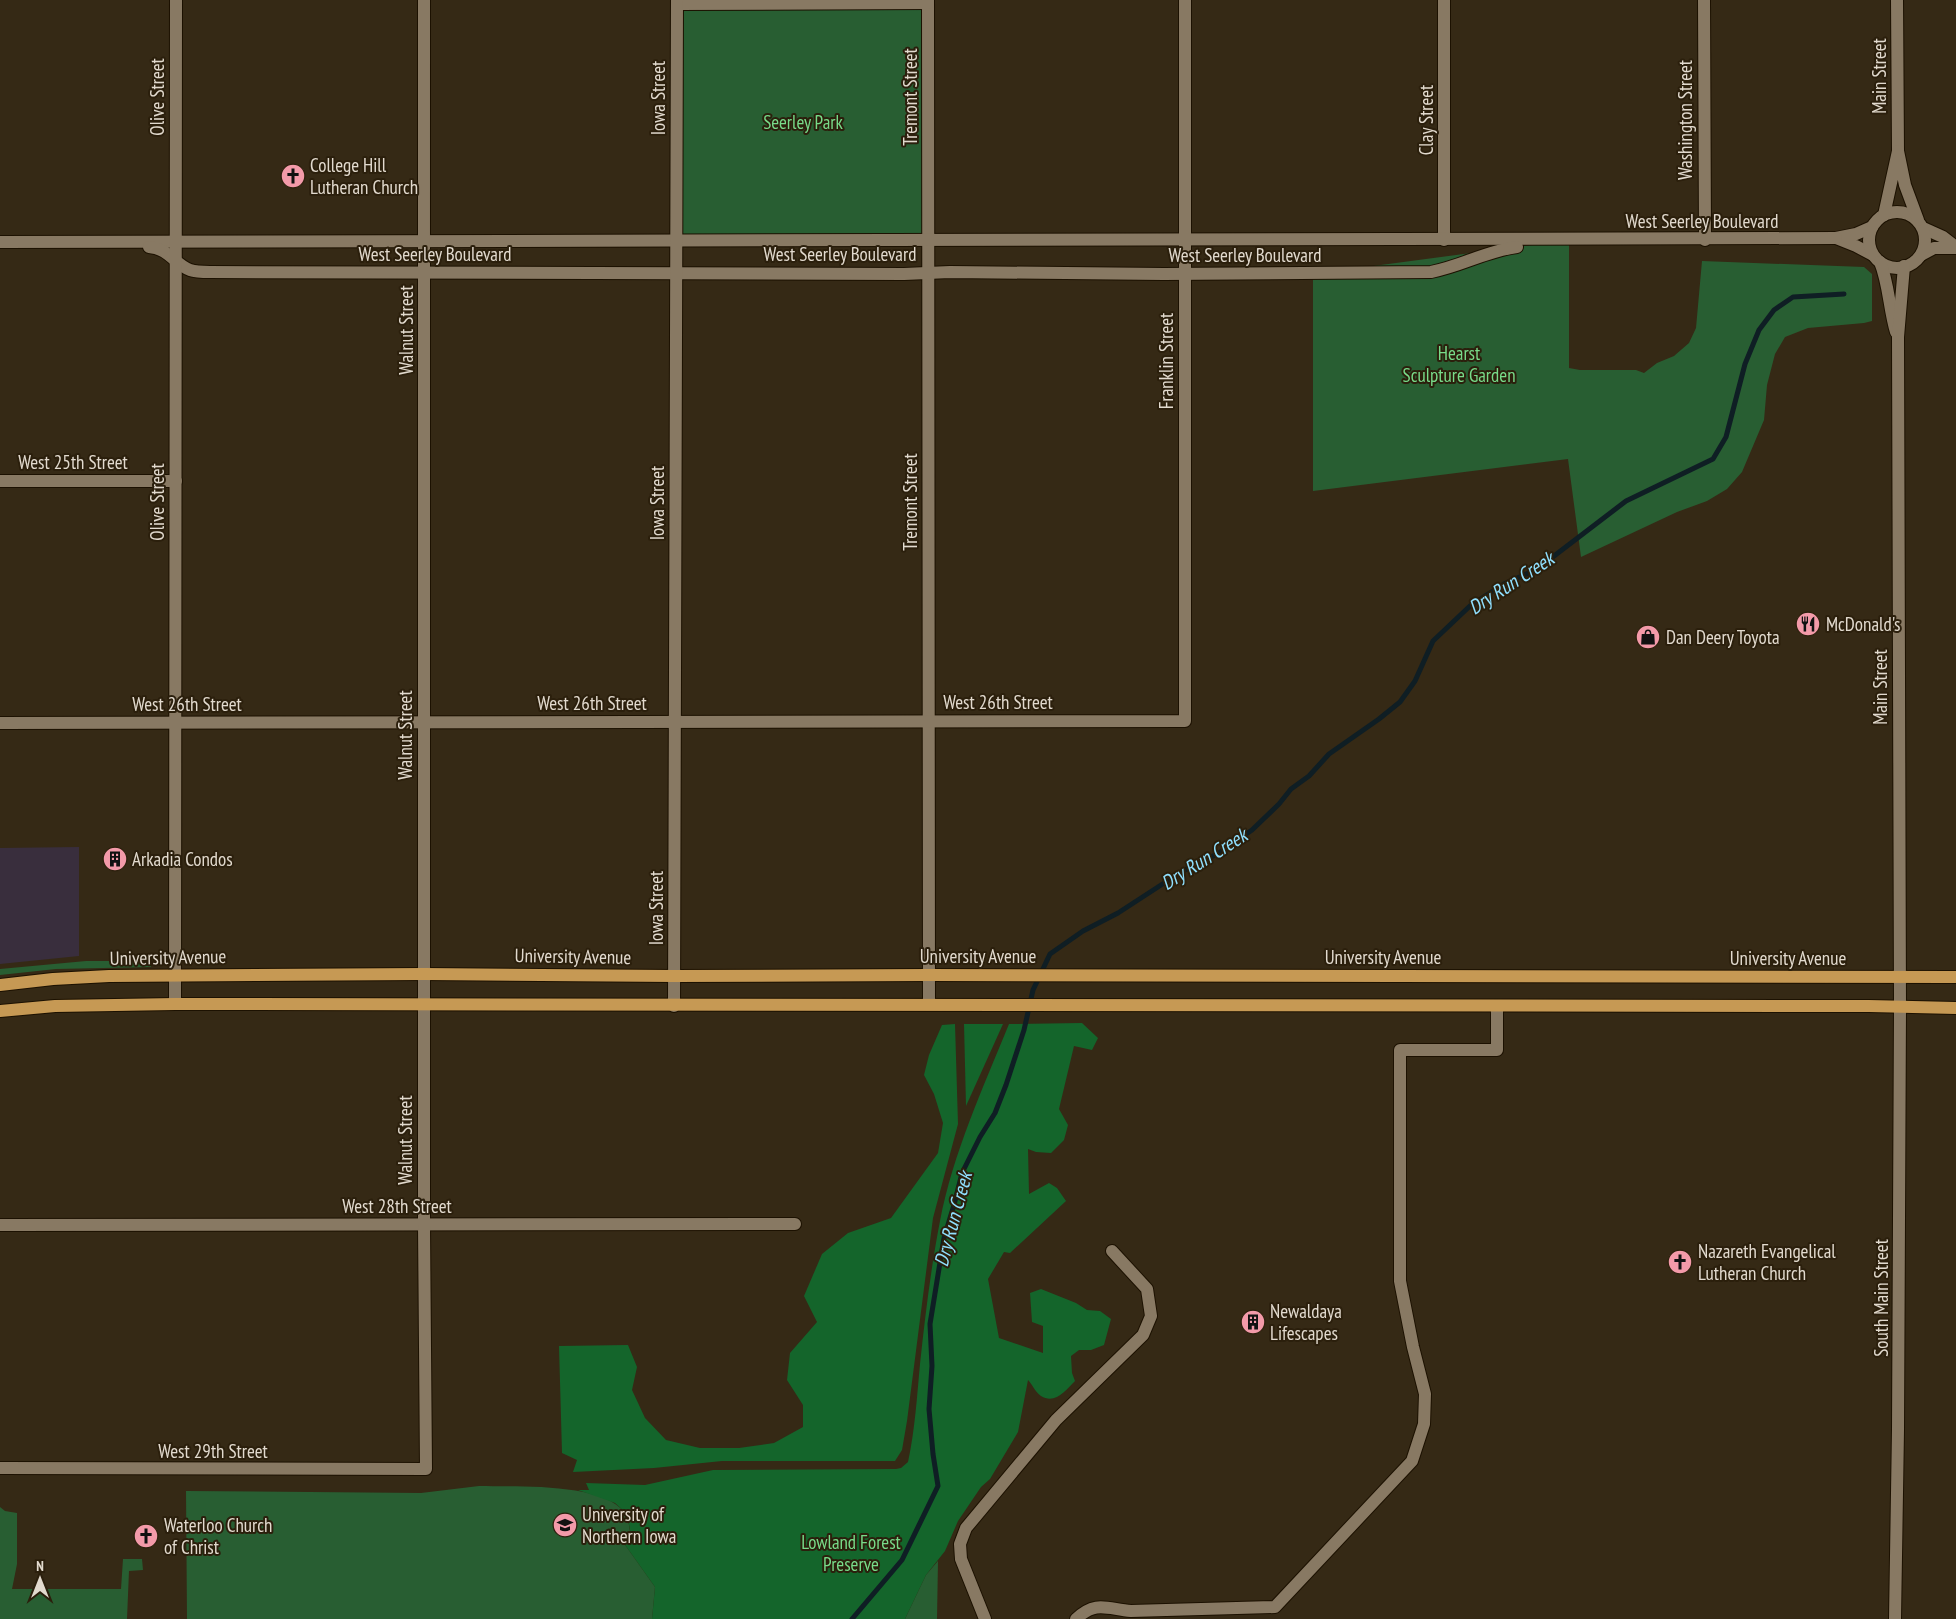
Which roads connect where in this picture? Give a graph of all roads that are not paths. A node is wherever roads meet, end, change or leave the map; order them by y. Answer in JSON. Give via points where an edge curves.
{"nodes":[{"id":1,"x":176,"y":0,"type":"edge"},
{"id":2,"x":424,"y":0,"type":"edge"},
{"id":3,"x":1185,"y":0,"type":"edge"},
{"id":4,"x":1444,"y":0,"type":"edge"},
{"id":5,"x":1704,"y":0,"type":"edge"},
{"id":6,"x":1897,"y":0,"type":"edge"},
{"id":7,"x":677,"y":2,"type":"edge"},
{"id":8,"x":928,"y":2,"type":"edge"},
{"id":9,"x":1898,"y":151,"type":"junction"},
{"id":10,"x":1884,"y":215,"type":"junction"},
{"id":11,"x":1920,"y":224,"type":"junction"},
{"id":12,"x":1872,"y":227,"type":"junction"},
{"id":13,"x":1836,"y":238,"type":"junction"},
{"id":14,"x":1185,"y":240,"type":"junction"},
{"id":15,"x":1444,"y":240,"type":"junction"},
{"id":16,"x":1569,"y":240,"type":"junction"},
{"id":17,"x":1704,"y":240,"type":"junction"},
{"id":18,"x":677,"y":241,"type":"junction"},
{"id":19,"x":928,"y":241,"type":"junction"},
{"id":20,"x":0,"y":242,"type":"edge"},
{"id":21,"x":114,"y":242,"type":"junction"},
{"id":22,"x":176,"y":242,"type":"junction"},
{"id":23,"x":424,"y":242,"type":"junction"},
{"id":24,"x":1956,"y":248,"type":"edge"},
{"id":25,"x":1921,"y":255,"type":"junction"},
{"id":26,"x":1876,"y":258,"type":"junction"},
{"id":27,"x":176,"y":261,"type":"junction"},
{"id":28,"x":1904,"y":266,"type":"junction"},
{"id":29,"x":425,"y":272,"type":"junction"},
{"id":30,"x":929,"y":272,"type":"junction"},
{"id":31,"x":1185,"y":273,"type":"junction"},
{"id":32,"x":676,"y":274,"type":"junction"},
{"id":33,"x":1898,"y":337,"type":"junction"},
{"id":34,"x":0,"y":481,"type":"edge"},
{"id":35,"x":176,"y":481,"type":"junction"},
{"id":36,"x":675,"y":721,"type":"junction"},
{"id":37,"x":928,"y":721,"type":"junction"},
{"id":38,"x":1185,"y":721,"type":"joint"},
{"id":39,"x":424,"y":722,"type":"junction"},
{"id":40,"x":0,"y":723,"type":"edge"},
{"id":41,"x":176,"y":723,"type":"junction"},
{"id":42,"x":424,"y":974,"type":"junction"},
{"id":43,"x":929,"y":975,"type":"junction"},
{"id":44,"x":175,"y":976,"type":"junction"},
{"id":45,"x":674,"y":976,"type":"junction"},
{"id":46,"x":1956,"y":977,"type":"edge"},
{"id":47,"x":1900,"y":978,"type":"junction"},
{"id":48,"x":0,"y":984,"type":"edge"},
{"id":49,"x":175,"y":1004,"type":"junction"},
{"id":50,"x":929,"y":1004,"type":"junction"},
{"id":51,"x":424,"y":1006,"type":"junction"},
{"id":52,"x":674,"y":1006,"type":"junction"},
{"id":53,"x":1497,"y":1006,"type":"junction"},
{"id":54,"x":1900,"y":1008,"type":"junction"},
{"id":55,"x":1956,"y":1008,"type":"edge"},
{"id":56,"x":0,"y":1011,"type":"edge"},
{"id":57,"x":795,"y":1224,"type":"dead end"},
{"id":58,"x":0,"y":1225,"type":"edge"},
{"id":59,"x":424,"y":1225,"type":"junction"},
{"id":60,"x":1112,"y":1251,"type":"dead end"},
{"id":61,"x":0,"y":1468,"type":"edge"},
{"id":62,"x":426,"y":1469,"type":"joint"},
{"id":63,"x":985,"y":1619,"type":"edge"},
{"id":64,"x":1076,"y":1619,"type":"edge"},
{"id":65,"x":1895,"y":1619,"type":"edge"}],
"edges":[{"from":1,"to":22,"type":"street","name":"Olive Street"},
{"from":2,"to":23,"type":"street","name":"Walnut Street"},
{"from":3,"to":14,"type":"street","name":"Franklin Street"},
{"from":4,"to":15,"type":"street","name":"Clay Street"},
{"from":5,"to":17,"type":"street","name":"Washington Street"},
{"from":6,"to":9,"type":"street","name":"Main Street"},
{"from":7,"to":8,"type":"street"},
{"from":7,"to":18,"type":"street","name":"Iowa Street"},
{"from":8,"to":19,"type":"street","name":"Tremont Street"},
{"from":9,"to":10,"type":"street","name":"Main Street"},
{"from":9,"to":11,"type":"street","name":"Main Street","via":[[1904,185]]},
{"from":10,"to":11,"type":"street","via":[[1902,212]]},
{"from":10,"to":12,"type":"street"},
{"from":11,"to":24,"type":"street"},
{"from":11,"to":25,"type":"street","via":[[1925,236]]},
{"from":12,"to":13,"type":"street","name":"West Seerley Boulevard"},
{"from":12,"to":26,"type":"street","via":[[1870,246]]},
{"from":13,"to":17,"type":"street","name":"West Seerley Boulevard"},
{"from":13,"to":26,"type":"street","name":"West Seerley Boulevard"},
{"from":14,"to":15,"type":"street","name":"West Seerley Boulevard"},
{"from":14,"to":19,"type":"street","name":"West Seerley Boulevard"},
{"from":14,"to":31,"type":"street","name":"Franklin Street"},
{"from":15,"to":16,"type":"street","name":"West Seerley Boulevard"},
{"from":16,"to":17,"type":"street","name":"West Seerley Boulevard"},
{"from":16,"to":31,"type":"street","name":"West Seerley Boulevard","via":[[1497,250],[1431,272]]},
{"from":18,"to":19,"type":"street","name":"West Seerley Boulevard"},
{"from":18,"to":23,"type":"street","name":"West Seerley Boulevard"},
{"from":18,"to":32,"type":"street","name":"Iowa Street"},
{"from":19,"to":30,"type":"street","name":"Tremont Street"},
{"from":20,"to":21,"type":"street","name":"West Seerley Boulevard"},
{"from":21,"to":22,"type":"street","name":"West Seerley Boulevard"},
{"from":21,"to":27,"type":"street","name":"West Seerley Boulevard","via":[[155,247],[166,251]]},
{"from":22,"to":23,"type":"street","name":"West Seerley Boulevard"},
{"from":22,"to":27,"type":"street","name":"Olive Street"},
{"from":23,"to":29,"type":"street","name":"Walnut Street"},
{"from":24,"to":25,"type":"street","via":[[1934,248]]},
{"from":25,"to":28,"type":"street","via":[[1915,262]]},
{"from":26,"to":28,"type":"street","via":[[1888,266]]},
{"from":26,"to":33,"type":"street","name":"Main Street","via":[[1885,273]]},
{"from":27,"to":29,"type":"street","name":"West Seerley Boulevard","via":[[191,270],[210,272]]},
{"from":27,"to":35,"type":"street","name":"Olive Street"},
{"from":28,"to":33,"type":"street","name":"Main Street"},
{"from":29,"to":32,"type":"street","name":"West Seerley Boulevard"},
{"from":29,"to":39,"type":"street","name":"Walnut Street"},
{"from":30,"to":31,"type":"street","name":"West Seerley Boulevard"},
{"from":30,"to":32,"type":"street","name":"West Seerley Boulevard"},
{"from":30,"to":37,"type":"street","name":"Tremont Street"},
{"from":31,"to":38,"type":"street","name":"Franklin Street"},
{"from":32,"to":36,"type":"street","name":"Iowa Street"},
{"from":33,"to":47,"type":"street","name":"Main Street"},
{"from":34,"to":35,"type":"street","name":"West 25th Street"},
{"from":35,"to":41,"type":"street","name":"Olive Street"},
{"from":36,"to":37,"type":"street","name":"West 26th Street"},
{"from":36,"to":39,"type":"street","name":"West 26th Street"},
{"from":36,"to":45,"type":"street","name":"Iowa Street"},
{"from":37,"to":38,"type":"street","name":"West 26th Street"},
{"from":37,"to":43,"type":"street","name":"Tremont Street"},
{"from":39,"to":41,"type":"street","name":"West 26th Street"},
{"from":39,"to":42,"type":"street","name":"Walnut Street"},
{"from":40,"to":41,"type":"street","name":"West 26th Street"},
{"from":41,"to":44,"type":"street","name":"Olive Street"},
{"from":42,"to":44,"type":"main road","name":"University Avenue"},
{"from":42,"to":45,"type":"main road","name":"University Avenue"},
{"from":42,"to":51,"type":"street","name":"Walnut Street"},
{"from":43,"to":45,"type":"main road","name":"University Avenue"},
{"from":43,"to":47,"type":"main road","name":"University Avenue"},
{"from":43,"to":50,"type":"street","name":"Tremont Street"},
{"from":44,"to":48,"type":"main road","name":"University Avenue","via":[[54,978]]},
{"from":44,"to":49,"type":"street","name":"Olive Street"},
{"from":45,"to":52,"type":"street","name":"Iowa Street"},
{"from":46,"to":47,"type":"main road","name":"University Avenue"},
{"from":47,"to":54,"type":"street","name":"South Main Street"},
{"from":49,"to":51,"type":"main road"},
{"from":49,"to":56,"type":"main road","via":[[55,1006]]},
{"from":50,"to":52,"type":"main road"},
{"from":50,"to":53,"type":"main road"},
{"from":51,"to":52,"type":"main road"},
{"from":51,"to":59,"type":"street","name":"Walnut Street"},
{"from":53,"to":54,"type":"main road"},
{"from":53,"to":64,"type":"street","via":[[1497,1050],[1400,1050],[1400,1281],[1425,1394],[1424,1424],[1412,1461],[1275,1608],[1131,1611],[1105,1606],[1086,1610]]},
{"from":54,"to":55,"type":"main road"},
{"from":54,"to":65,"type":"street","name":"South Main Street"},
{"from":57,"to":59,"type":"street","name":"West 28th Street"},
{"from":58,"to":59,"type":"street","name":"West 28th Street"},
{"from":59,"to":62,"type":"street","name":"Walnut Street"},
{"from":60,"to":63,"type":"street","via":[[1147,1289],[1152,1316],[1143,1335],[1056,1420],[966,1528],[960,1544],[961,1559]]},
{"from":61,"to":62,"type":"street","name":"West 29th Street"}]}
